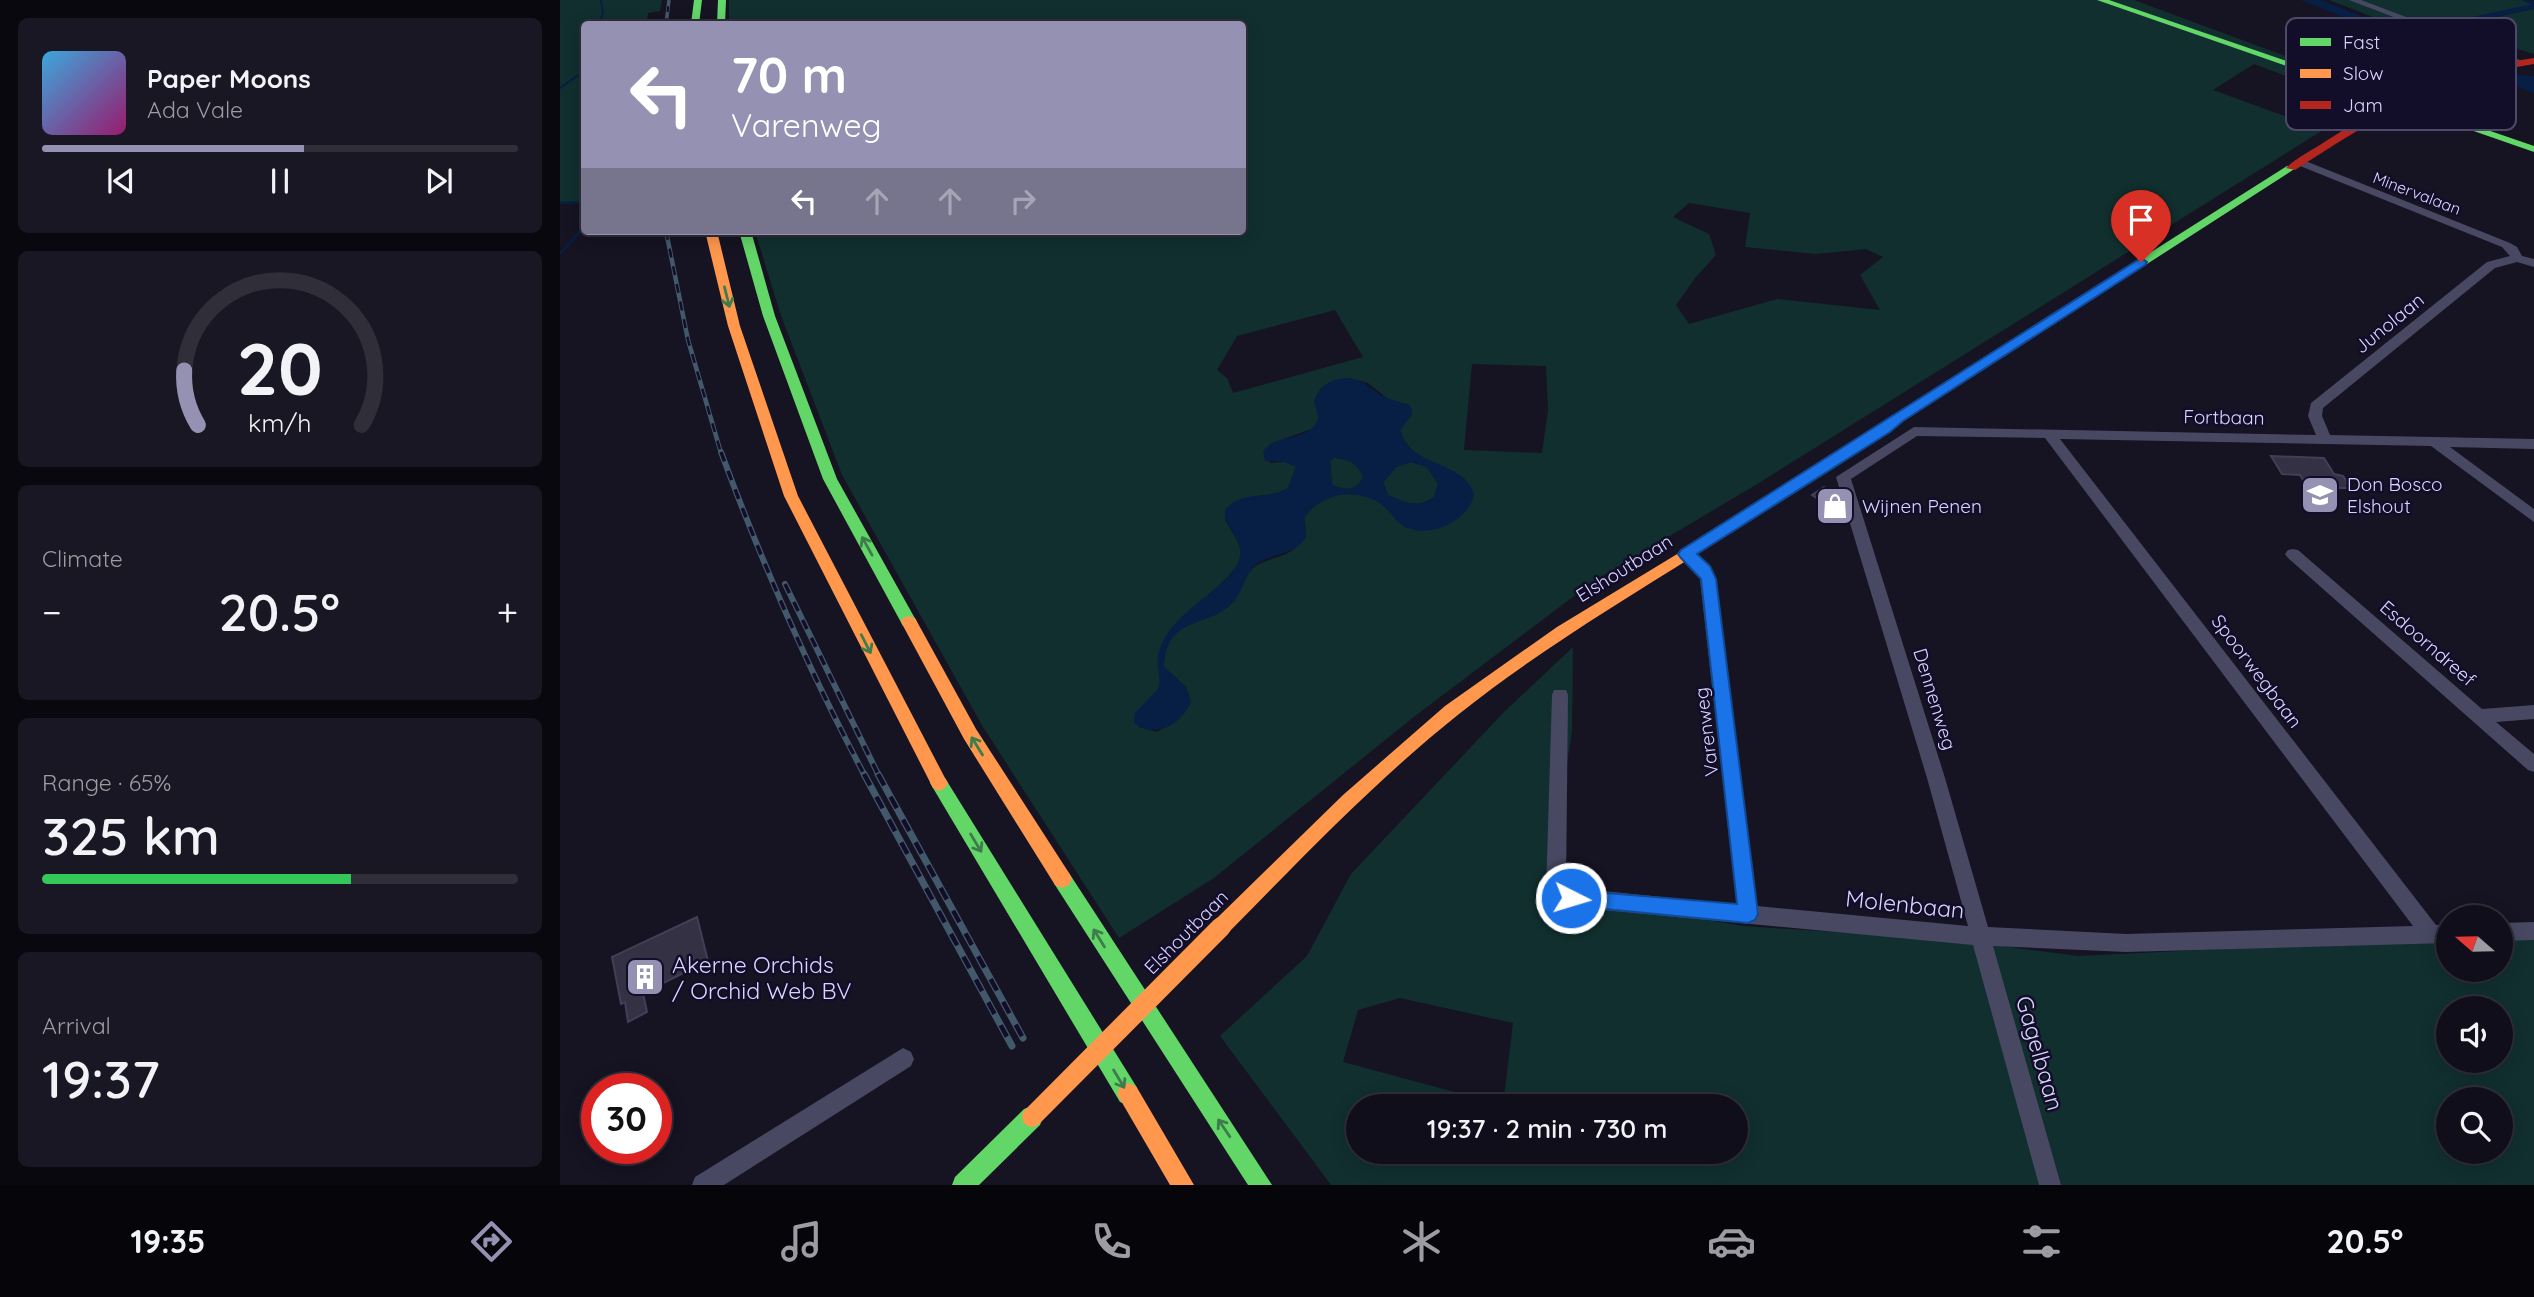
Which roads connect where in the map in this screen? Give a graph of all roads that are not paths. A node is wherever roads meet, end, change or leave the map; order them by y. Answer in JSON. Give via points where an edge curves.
{"nodes":[{"id":1,"x":698,"y":0,"type":"edge"},
{"id":2,"x":722,"y":0,"type":"edge"},
{"id":3,"x":2101,"y":0,"type":"edge"},
{"id":4,"x":2353,"y":0,"type":"edge"},
{"id":5,"x":2404,"y":18,"type":"edge"},
{"id":6,"x":695,"y":21,"type":"edge"},
{"id":7,"x":721,"y":21,"type":"edge"},
{"id":8,"x":2286,"y":64,"type":"edge"},
{"id":9,"x":2352,"y":130,"type":"edge"},
{"id":10,"x":2479,"y":130,"type":"edge"},
{"id":11,"x":2534,"y":149,"type":"edge"},
{"id":12,"x":2299,"y":162,"type":"junction"},
{"id":13,"x":712,"y":235,"type":"edge"},
{"id":14,"x":746,"y":235,"type":"edge"},
{"id":15,"x":2517,"y":258,"type":"junction"},
{"id":16,"x":2534,"y":263,"type":"edge"},
{"id":17,"x":2049,"y":433,"type":"junction"},
{"id":18,"x":2325,"y":439,"type":"junction"},
{"id":19,"x":2434,"y":442,"type":"junction"},
{"id":20,"x":2534,"y":444,"type":"edge"},
{"id":21,"x":1828,"y":464,"type":"junction"},
{"id":22,"x":1843,"y":477,"type":"junction"},
{"id":23,"x":2534,"y":517,"type":"edge"},
{"id":24,"x":1686,"y":554,"type":"junction"},
{"id":25,"x":2293,"y":554,"type":"dead end"},
{"id":26,"x":1560,"y":695,"type":"dead end"},
{"id":27,"x":2534,"y":712,"type":"edge"},
{"id":28,"x":2480,"y":716,"type":"junction"},
{"id":29,"x":2534,"y":765,"type":"edge"},
{"id":30,"x":1748,"y":914,"type":"junction"},
{"id":31,"x":2436,"y":929,"type":"edge"},
{"id":32,"x":2534,"y":930,"type":"edge"},
{"id":33,"x":2513,"y":931,"type":"edge"},
{"id":34,"x":2436,"y":934,"type":"edge"},
{"id":35,"x":1979,"y":936,"type":"junction"},
{"id":36,"x":903,"y":1059,"type":"dead end"},
{"id":37,"x":703,"y":1185,"type":"edge"},
{"id":38,"x":963,"y":1185,"type":"edge"},
{"id":39,"x":1183,"y":1185,"type":"edge"},
{"id":40,"x":1261,"y":1185,"type":"edge"},
{"id":41,"x":2050,"y":1185,"type":"edge"}],
"edges":[{"from":1,"to":6,"type":"main road"},
{"from":2,"to":7,"type":"main road"},
{"from":3,"to":8,"type":"main road"},
{"from":4,"to":5,"type":"street"},
{"from":9,"to":12,"type":"main road","name":"Elshoutbaan"},
{"from":10,"to":11,"type":"main road"},
{"from":12,"to":15,"type":"street","name":"Minervalaan","via":[[2513,248]]},
{"from":12,"to":21,"type":"main road","name":"Elshoutbaan"},
{"from":13,"to":39,"type":"main road","one_way":true,"via":[[734,326],[790,496],[924,758]]},
{"from":40,"to":14,"type":"main road","one_way":true,"via":[[970,734],[830,479],[769,316]]},
{"from":15,"to":16,"type":"street","name":"Minervalaan"},
{"from":15,"to":18,"type":"street","name":"Junolaan","via":[[2491,265],[2316,406],[2315,416]]},
{"from":17,"to":18,"type":"street","name":"Fortbaan"},
{"from":17,"to":22,"type":"street","name":"Fortbaan","via":[[1914,431]]},
{"from":17,"to":31,"type":"street","name":"Spoorwegbaan"},
{"from":18,"to":19,"type":"street","name":"Fortbaan"},
{"from":19,"to":20,"type":"street","name":"Fortbaan"},
{"from":19,"to":23,"type":"street"},
{"from":21,"to":22,"type":"street"},
{"from":21,"to":24,"type":"main road","name":"Elshoutbaan"},
{"from":22,"to":35,"type":"street","name":"Dennenweg","via":[[1921,727]]},
{"from":24,"to":30,"type":"street","name":"Varenweg","via":[[1709,579]]},
{"from":24,"to":38,"type":"main road","name":"Elshoutbaan","bridge":true,"via":[[1541,645],[1445,716],[1352,797]]},
{"from":25,"to":28,"type":"street","name":"Esdoorndreef"},
{"from":26,"to":30,"type":"street","name":"Molenbaan","via":[[1556,892],[1571,898]]},
{"from":27,"to":28,"type":"street"},
{"from":28,"to":29,"type":"street","name":"Esdoorndreef"},
{"from":30,"to":35,"type":"street","name":"Molenbaan"},
{"from":32,"to":33,"type":"street"},
{"from":34,"to":35,"type":"street","name":"Molenbaan","via":[[2186,943]]},
{"from":35,"to":41,"type":"street","name":"Gagelbaan"},
{"from":36,"to":37,"type":"street"}]}
